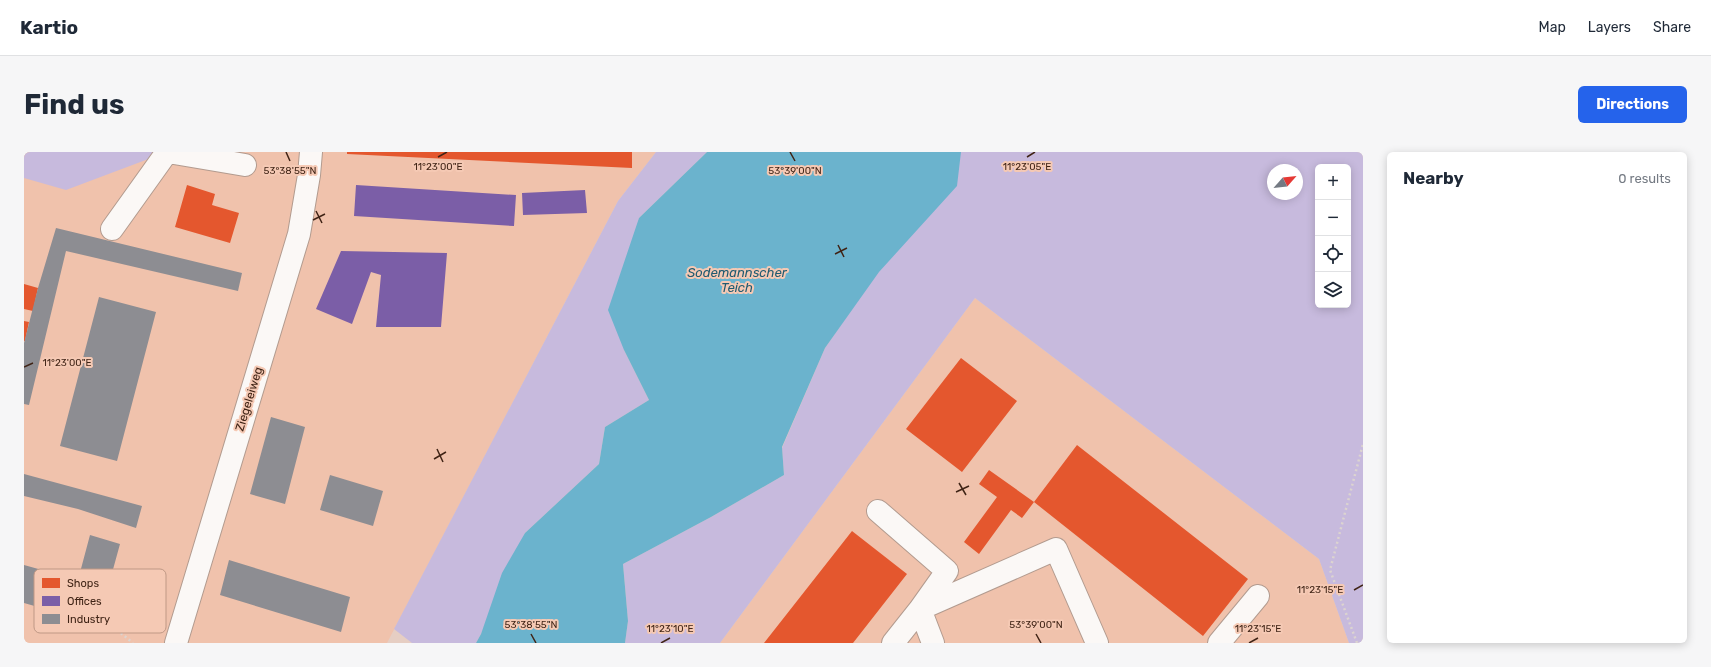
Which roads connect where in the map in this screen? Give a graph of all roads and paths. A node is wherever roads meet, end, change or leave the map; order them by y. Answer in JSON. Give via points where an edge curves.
{"nodes":[{"id":1,"x":167,"y":152,"type":"edge"},
{"id":2,"x":311,"y":152,"type":"edge"},
{"id":3,"x":245,"y":165,"type":"dead end"},
{"id":4,"x":112,"y":229,"type":"dead end"},
{"id":5,"x":1363,"y":444,"type":"edge"},
{"id":6,"x":878,"y":511,"type":"dead end"},
{"id":7,"x":1258,"y":596,"type":"dead end"},
{"id":8,"x":920,"y":609,"type":"junction"},
{"id":9,"x":121,"y":633,"type":"edge"},
{"id":10,"x":133,"y":643,"type":"edge"},
{"id":11,"x":176,"y":643,"type":"edge"},
{"id":12,"x":893,"y":643,"type":"edge"},
{"id":13,"x":933,"y":643,"type":"edge"},
{"id":14,"x":1097,"y":643,"type":"edge"},
{"id":15,"x":1219,"y":643,"type":"edge"},
{"id":16,"x":1357,"y":643,"type":"edge"}],
"edges":[{"from":1,"to":3,"type":"street"},
{"from":1,"to":4,"type":"street"},
{"from":2,"to":11,"type":"street","name":"Ziegeleiweg","via":[[299,234]]},
{"from":5,"to":16,"type":"path","via":[[1330,570]]},
{"from":6,"to":8,"type":"street","via":[[947,570]]},
{"from":7,"to":15,"type":"street"},
{"from":8,"to":12,"type":"street"},
{"from":8,"to":13,"type":"street"},
{"from":8,"to":14,"type":"street","via":[[1056,549]]},
{"from":9,"to":10,"type":"path"}]}
